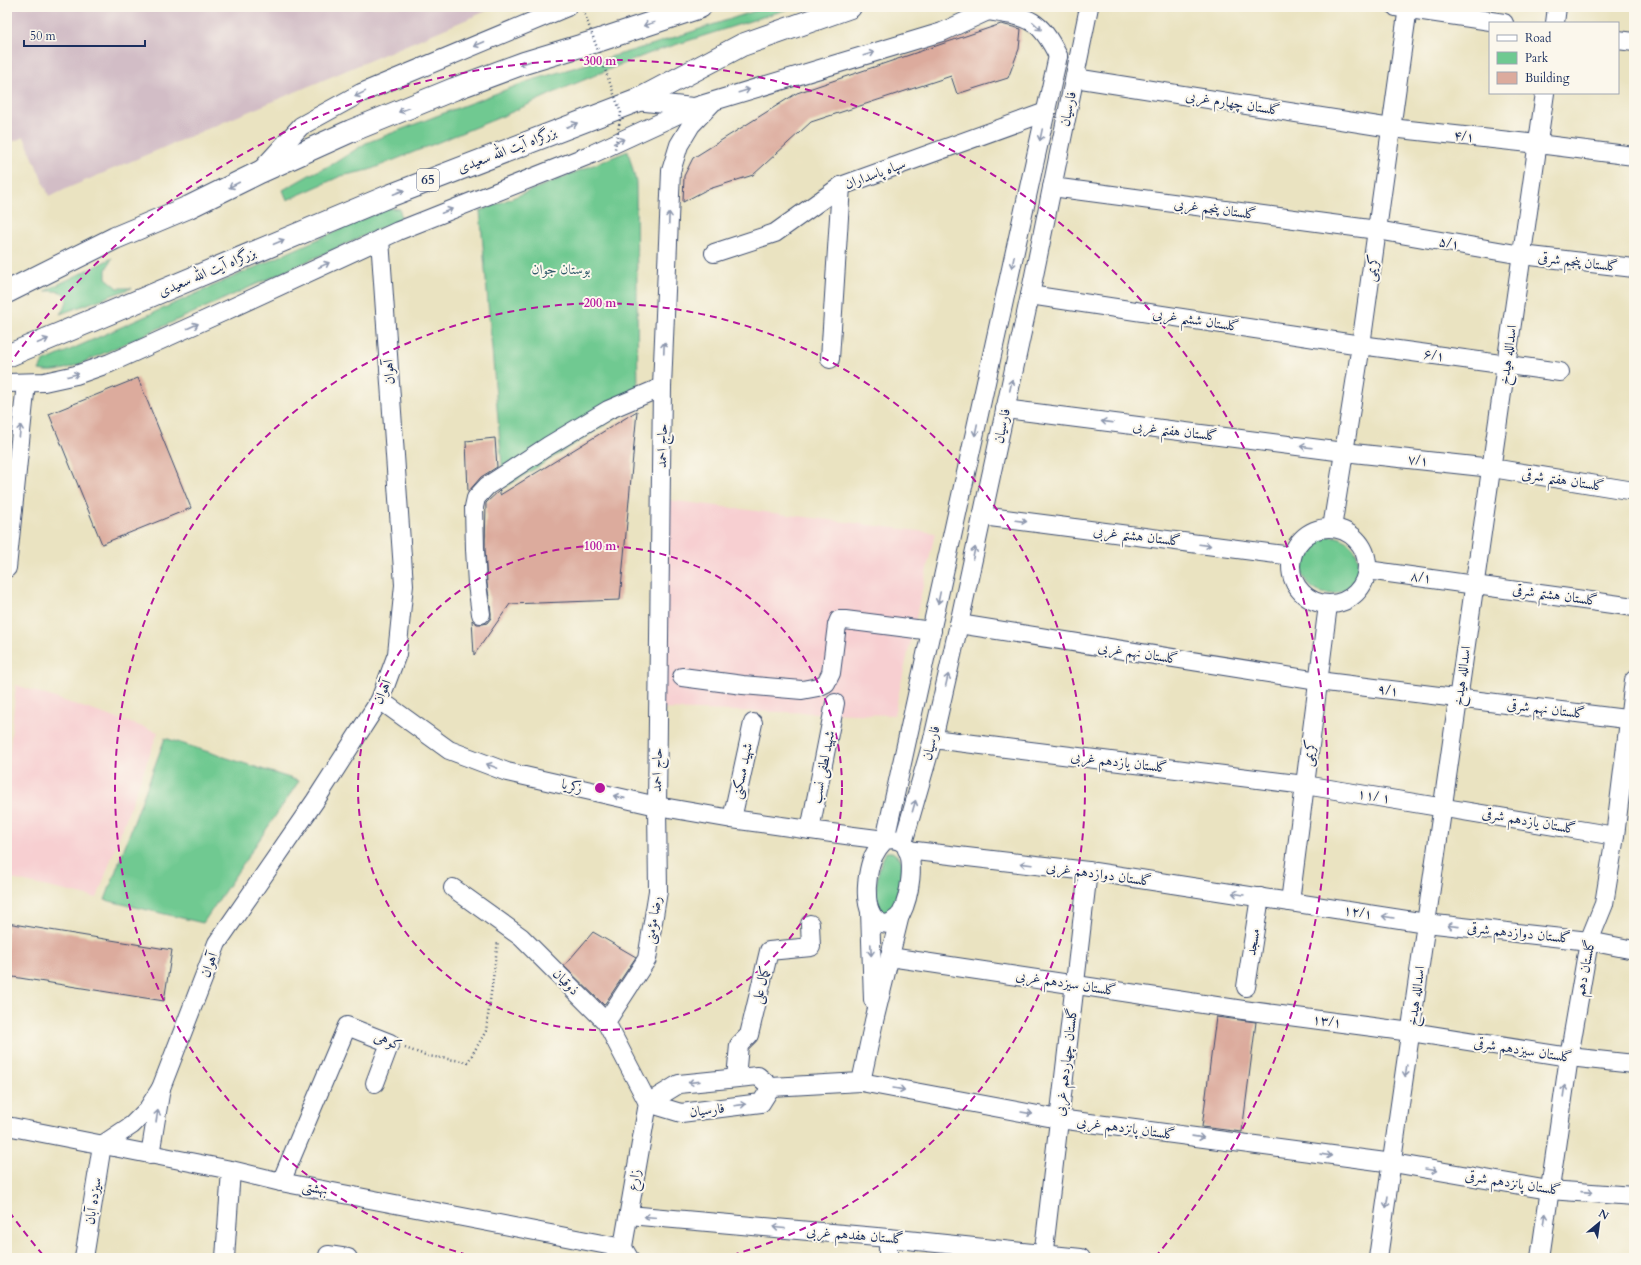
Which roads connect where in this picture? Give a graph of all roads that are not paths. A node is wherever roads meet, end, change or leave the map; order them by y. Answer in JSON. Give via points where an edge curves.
{"nodes":[{"id":1,"x":567,"y":7,"type":"edge"},
{"id":2,"x":700,"y":7,"type":"edge"},
{"id":3,"x":850,"y":7,"type":"edge"},
{"id":4,"x":1089,"y":7,"type":"edge"},
{"id":5,"x":1404,"y":7,"type":"edge"},
{"id":6,"x":1557,"y":7,"type":"edge"},
{"id":7,"x":991,"y":9,"type":"edge"},
{"id":8,"x":1498,"y":22,"type":"edge"},
{"id":9,"x":1555,"y":22,"type":"edge"},
{"id":10,"x":1619,"y":40,"type":"edge"},
{"id":11,"x":1634,"y":42,"type":"edge"},
{"id":12,"x":1058,"y":56,"type":"junction"},
{"id":13,"x":1078,"y":61,"type":"junction"},
{"id":14,"x":1075,"y":78,"type":"junction"},
{"id":15,"x":1545,"y":94,"type":"edge"},
{"id":16,"x":636,"y":101,"type":"junction"},
{"id":17,"x":714,"y":101,"type":"junction"},
{"id":18,"x":694,"y":107,"type":"junction"},
{"id":19,"x":1046,"y":112,"type":"junction"},
{"id":20,"x":1391,"y":128,"type":"junction"},
{"id":21,"x":1538,"y":144,"type":"junction"},
{"id":22,"x":1634,"y":156,"type":"edge"},
{"id":23,"x":260,"y":172,"type":"junction"},
{"id":24,"x":841,"y":186,"type":"junction"},
{"id":25,"x":1052,"y":187,"type":"junction"},
{"id":26,"x":1377,"y":230,"type":"junction"},
{"id":27,"x":380,"y":239,"type":"junction"},
{"id":28,"x":714,"y":253,"type":"dead end"},
{"id":29,"x":1522,"y":255,"type":"junction"},
{"id":30,"x":1634,"y":268,"type":"edge"},
{"id":31,"x":7,"y":292,"type":"edge"},
{"id":32,"x":1030,"y":295,"type":"junction"},
{"id":33,"x":1361,"y":345,"type":"junction"},
{"id":34,"x":7,"y":356,"type":"edge"},
{"id":35,"x":830,"y":359,"type":"dead end"},
{"id":36,"x":1506,"y":364,"type":"junction"},
{"id":37,"x":1560,"y":372,"type":"dead end"},
{"id":38,"x":7,"y":383,"type":"edge"},
{"id":39,"x":26,"y":383,"type":"junction"},
{"id":40,"x":662,"y":387,"type":"junction"},
{"id":41,"x":1005,"y":409,"type":"junction"},
{"id":42,"x":1344,"y":452,"type":"junction"},
{"id":43,"x":1492,"y":468,"type":"junction"},
{"id":44,"x":1634,"y":491,"type":"edge"},
{"id":45,"x":982,"y":516,"type":"junction"},
{"id":46,"x":1332,"y":528,"type":"junction"},
{"id":47,"x":1292,"y":556,"type":"junction"},
{"id":48,"x":7,"y":568,"type":"edge"},
{"id":49,"x":1367,"y":570,"type":"junction"},
{"id":50,"x":1475,"y":584,"type":"junction"},
{"id":51,"x":1328,"y":605,"type":"junction"},
{"id":52,"x":1634,"y":607,"type":"edge"},
{"id":53,"x":481,"y":614,"type":"dead end"},
{"id":54,"x":959,"y":624,"type":"junction"},
{"id":55,"x":932,"y":631,"type":"junction"},
{"id":56,"x":682,"y":677,"type":"dead end"},
{"id":57,"x":1634,"y":680,"type":"edge"},
{"id":58,"x":1318,"y":681,"type":"junction"},
{"id":59,"x":1459,"y":699,"type":"junction"},
{"id":60,"x":380,"y":700,"type":"junction"},
{"id":61,"x":835,"y":703,"type":"dead end"},
{"id":62,"x":1632,"y":719,"type":"edge"},
{"id":63,"x":752,"y":723,"type":"dead end"},
{"id":64,"x":933,"y":739,"type":"junction"},
{"id":65,"x":1305,"y":785,"type":"junction"},
{"id":66,"x":657,"y":806,"type":"junction"},
{"id":67,"x":1443,"y":807,"type":"junction"},
{"id":68,"x":732,"y":819,"type":"junction"},
{"id":69,"x":810,"y":830,"type":"junction"},
{"id":70,"x":853,"y":836,"type":"junction"},
{"id":71,"x":1615,"y":836,"type":"junction"},
{"id":72,"x":885,"y":840,"type":"junction"},
{"id":73,"x":905,"y":846,"type":"junction"},
{"id":74,"x":873,"y":857,"type":"junction"},
{"id":75,"x":1088,"y":871,"type":"junction"},
{"id":76,"x":453,"y":888,"type":"dead end"},
{"id":77,"x":1260,"y":897,"type":"junction"},
{"id":78,"x":1290,"y":902,"type":"junction"},
{"id":79,"x":870,"y":911,"type":"junction"},
{"id":80,"x":900,"y":915,"type":"junction"},
{"id":81,"x":1426,"y":923,"type":"junction"},
{"id":82,"x":810,"y":924,"type":"dead end"},
{"id":83,"x":1589,"y":941,"type":"junction"},
{"id":84,"x":1634,"y":950,"type":"edge"},
{"id":85,"x":890,"y":957,"type":"junction"},
{"id":86,"x":1075,"y":984,"type":"junction"},
{"id":87,"x":1246,"y":987,"type":"dead end"},
{"id":88,"x":1243,"y":1010,"type":"joint"},
{"id":89,"x":874,"y":1021,"type":"junction"},
{"id":90,"x":606,"y":1022,"type":"junction"},
{"id":91,"x":1411,"y":1032,"type":"junction"},
{"id":92,"x":1568,"y":1057,"type":"junction"},
{"id":93,"x":1634,"y":1064,"type":"edge"},
{"id":94,"x":736,"y":1078,"type":"junction"},
{"id":95,"x":375,"y":1082,"type":"dead end"},
{"id":96,"x":861,"y":1082,"type":"junction"},
{"id":97,"x":771,"y":1087,"type":"junction"},
{"id":98,"x":161,"y":1088,"type":"junction"},
{"id":99,"x":648,"y":1102,"type":"junction"},
{"id":100,"x":1060,"y":1119,"type":"junction"},
{"id":101,"x":7,"y":1126,"type":"edge"},
{"id":102,"x":102,"y":1145,"type":"junction"},
{"id":103,"x":150,"y":1155,"type":"junction"},
{"id":104,"x":1393,"y":1163,"type":"junction"},
{"id":105,"x":231,"y":1170,"type":"junction"},
{"id":106,"x":281,"y":1182,"type":"junction"},
{"id":107,"x":1549,"y":1190,"type":"junction"},
{"id":108,"x":1634,"y":1196,"type":"edge"},
{"id":109,"x":629,"y":1215,"type":"junction"},
{"id":110,"x":888,"y":1238,"type":"junction"},
{"id":111,"x":328,"y":1255,"type":"dead end"},
{"id":112,"x":624,"y":1255,"type":"edge"},
{"id":113,"x":1044,"y":1256,"type":"edge"},
{"id":114,"x":84,"y":1258,"type":"edge"},
{"id":115,"x":225,"y":1258,"type":"edge"},
{"id":116,"x":348,"y":1258,"type":"edge"},
{"id":117,"x":888,"y":1258,"type":"edge"},
{"id":118,"x":1081,"y":1258,"type":"edge"},
{"id":119,"x":1378,"y":1258,"type":"edge"},
{"id":120,"x":1540,"y":1258,"type":"edge"}],
"edges":[{"from":1,"to":23,"type":"street","one_way":true,"via":[[361,93],[301,126]]},
{"from":2,"to":23,"type":"highway","one_way":true,"via":[[524,63],[454,89]]},
{"from":3,"to":16,"type":"highway","name":"بزرگراه آیت الله سعیدی","number":"65","via":[[742,44]]},
{"from":4,"to":13,"type":"street","name":"فارسیان"},
{"from":5,"to":8,"type":"street"},
{"from":5,"to":20,"type":"street","name":"کریمی"},
{"from":6,"to":9,"type":"street"},
{"from":7,"to":12,"type":"street","one_way":true,"via":[[1034,22],[1049,38]]},
{"from":17,"to":7,"type":"street","one_way":true,"via":[[942,32]]},
{"from":10,"to":11,"type":"street"},
{"from":12,"to":13,"type":"street"},
{"from":12,"to":19,"type":"street","name":"فارسیان"},
{"from":13,"to":14,"type":"street","name":"فارسیان"},
{"from":14,"to":20,"type":"street","name":"گلستان چهارم غربی"},
{"from":14,"to":25,"type":"street","name":"فارسیان"},
{"from":15,"to":21,"type":"street","name":"اسدالله هیدخ"},
{"from":16,"to":18,"type":"street"},
{"from":34,"to":16,"type":"highway","name":"بزرگراه آیت الله سعیدی","number":"65","one_way":true,"via":[[388,196]]},
{"from":17,"to":18,"type":"street"},
{"from":40,"to":17,"type":"street","name":"حاج احمد","one_way":true,"via":[[671,171],[679,145],[691,124]]},
{"from":27,"to":18,"type":"street","one_way":true,"via":[[592,154]]},
{"from":19,"to":24,"type":"street","name":"سپاه پاسداران"},
{"from":19,"to":55,"type":"street","name":"فارسیان","one_way":true},
{"from":20,"to":21,"type":"street","name":"۴/۱"},
{"from":20,"to":26,"type":"street","name":"کریمی"},
{"from":21,"to":22,"type":"street","name":"۴/۱"},
{"from":21,"to":29,"type":"street","name":"اسدالله هیدخ"},
{"from":23,"to":31,"type":"highway","one_way":true,"via":[[189,207],[115,238]]},
{"from":24,"to":28,"type":"street","name":"سپاه پاسداران","via":[[775,233]]},
{"from":24,"to":35,"type":"street"},
{"from":25,"to":26,"type":"street","name":"گلستان پنجم غربی"},
{"from":25,"to":32,"type":"street","name":"فارسیان"},
{"from":26,"to":29,"type":"street","name":"۵/۱"},
{"from":26,"to":33,"type":"street","name":"کریمی"},
{"from":39,"to":27,"type":"street","one_way":true,"via":[[76,375],[110,363]]},
{"from":27,"to":60,"type":"street","name":"آهوان","via":[[404,585],[397,654]]},
{"from":29,"to":30,"type":"street","name":"گلستان پنجم شرقی"},
{"from":29,"to":36,"type":"street","name":"اسدالله هیدخ"},
{"from":32,"to":33,"type":"street","name":"گلستان ششم غربی"},
{"from":41,"to":32,"type":"street","name":"فارسیان","one_way":true},
{"from":33,"to":36,"type":"street","name":"۶/۱"},
{"from":33,"to":42,"type":"street","name":"کریمی"},
{"from":36,"to":37,"type":"street","name":"۶/۱"},
{"from":36,"to":43,"type":"street","name":"اسدالله هیدخ"},
{"from":38,"to":39,"type":"street"},
{"from":48,"to":39,"type":"street","one_way":true},
{"from":40,"to":53,"type":"street","via":[[608,410],[561,438],[487,486],[476,498],[475,549]]},
{"from":40,"to":66,"type":"street","name":"حاج احمد"},
{"from":42,"to":41,"type":"street","name":"گلستان هفتم غربی","one_way":true},
{"from":41,"to":45,"type":"street","name":"فارسیان"},
{"from":42,"to":43,"type":"street","name":"۷/۱"},
{"from":42,"to":46,"type":"street","name":"کریمی"},
{"from":43,"to":44,"type":"street","name":"گلستان هفتم شرقی"},
{"from":43,"to":50,"type":"street","name":"اسدالله هیدخ"},
{"from":45,"to":47,"type":"street","name":"گلستان هشتم غربی","one_way":true},
{"from":54,"to":45,"type":"street","name":"فارسیان","one_way":true},
{"from":46,"to":47,"type":"street","via":[[1319,529],[1307,535],[1297,544]]},
{"from":46,"to":49,"type":"street","via":[[1345,531],[1356,538],[1364,549],[1368,561]]},
{"from":47,"to":51,"type":"street","via":[[1290,568],[1292,579],[1298,589],[1306,598]]},
{"from":49,"to":50,"type":"street","name":"۸/۱"},
{"from":49,"to":51,"type":"street","via":[[1362,587],[1353,597],[1342,603]]},
{"from":50,"to":52,"type":"street","name":"گلستان هشتم شرقی"},
{"from":50,"to":59,"type":"street","name":"اسدالله هیدخ"},
{"from":51,"to":58,"type":"street","name":"کریمی"},
{"from":54,"to":58,"type":"street","name":"گلستان نهم غربی"},
{"from":64,"to":54,"type":"street","name":"فارسیان","one_way":true},
{"from":55,"to":56,"type":"street","via":[[839,620],[831,673],[826,683],[802,690],[743,686]]},
{"from":55,"to":72,"type":"street","name":"فارسیان"},
{"from":57,"to":62,"type":"street","name":"گلستان دهم"},
{"from":58,"to":59,"type":"street","name":"۹/۱"},
{"from":58,"to":65,"type":"street","name":"کریمی"},
{"from":59,"to":62,"type":"street","name":"گلستان نهم شرقی"},
{"from":59,"to":67,"type":"street","name":"اسدالله هیدخ"},
{"from":66,"to":60,"type":"street","name":"زکریا","one_way":true,"via":[[507,772],[449,750]]},
{"from":60,"to":98,"type":"street","name":"آهوان","via":[[315,801],[217,943]]},
{"from":61,"to":69,"type":"street","name":"شهید لطفی نسب"},
{"from":62,"to":71,"type":"street","name":"گلستان دهم"},
{"from":63,"to":68,"type":"street","name":"شهید مسکنی"},
{"from":64,"to":65,"type":"street","name":"گلستان یازدهم غربی"},
{"from":73,"to":64,"type":"street","name":"فارسیان","one_way":true},
{"from":65,"to":67,"type":"street","name":"۱۱/ ۱"},
{"from":65,"to":78,"type":"street","name":"کریمی"},
{"from":66,"to":68,"type":"street","name":"زکریا"},
{"from":66,"to":90,"type":"street","name":"رضا مؤمنی","via":[[658,891],[647,959]]},
{"from":67,"to":71,"type":"street","name":"گلستان یازدهم شرقی"},
{"from":67,"to":81,"type":"street","name":"اسدالله هیدخ"},
{"from":68,"to":69,"type":"street","name":"زکریا"},
{"from":69,"to":70,"type":"street","name":"زکریا"},
{"from":70,"to":72,"type":"street","name":"زکریا"},
{"from":70,"to":74,"type":"street"},
{"from":71,"to":83,"type":"street","name":"گلستان دهم","via":[[1604,904]]},
{"from":72,"to":73,"type":"street","name":"گلستان دوازدهم غربی","via":[[893,839]]},
{"from":72,"to":74,"type":"street"},
{"from":75,"to":73,"type":"street","name":"گلستان دوازدهم غربی","one_way":true},
{"from":73,"to":80,"type":"street","via":[[911,865],[910,880],[907,898]]},
{"from":74,"to":79,"type":"street","via":[[868,887]]},
{"from":77,"to":75,"type":"street","name":"گلستان دوازدهم غربی","one_way":true},
{"from":75,"to":86,"type":"street","name":"گلستان چهاردهم غربی"},
{"from":76,"to":90,"type":"street","name":"ذوقیان","via":[[521,937]]},
{"from":77,"to":78,"type":"street","name":"گلستان دوازدهم غربی"},
{"from":77,"to":87,"type":"street","name":"مسجد"},
{"from":81,"to":78,"type":"street","name":"۱۲/۱","one_way":true},
{"from":79,"to":80,"type":"street","via":[[882,924],[889,924]]},
{"from":79,"to":89,"type":"street","one_way":true},
{"from":80,"to":85,"type":"street"},
{"from":83,"to":81,"type":"street","name":"گلستان دوازدهم شرقی","one_way":true},
{"from":81,"to":91,"type":"street","name":"اسدالله هیدخ"},
{"from":82,"to":94,"type":"street","name":"کمال علی","via":[[811,946],[769,951],[749,1035],[739,1045]]},
{"from":83,"to":84,"type":"street","name":"گلستان دوازدهم شرقی"},
{"from":83,"to":92,"type":"street","name":"گلستان دهم"},
{"from":85,"to":86,"type":"street","name":"گلستان سیزدهم غربی"},
{"from":85,"to":89,"type":"street"},
{"from":86,"to":88,"type":"street","name":"گلستان سیزدهم غربی"},
{"from":86,"to":100,"type":"street","name":"گلستان چهاردهم غربی"},
{"from":88,"to":91,"type":"street","name":"۱۳/۱"},
{"from":89,"to":96,"type":"street"},
{"from":90,"to":99,"type":"street","name":"ذوقیان"},
{"from":91,"to":92,"type":"street","name":"گلستان سیزدهم شرقی"},
{"from":91,"to":104,"type":"street","name":"اسدالله هیدخ","one_way":true},
{"from":92,"to":93,"type":"street","name":"گلستان سیزدهم شرقی"},
{"from":107,"to":92,"type":"street","name":"گلستان دهم","one_way":true},
{"from":94,"to":97,"type":"street","name":"فارسیان","via":[[758,1076]]},
{"from":94,"to":99,"type":"street","name":"فارسیان","one_way":true,"via":[[679,1084]]},
{"from":95,"to":106,"type":"street","name":"کوهی","via":[[390,1043],[347,1026]]},
{"from":96,"to":97,"type":"street"},
{"from":96,"to":100,"type":"street","name":"گلستان پانزدهم غربی","one_way":true},
{"from":99,"to":97,"type":"street","name":"فارسیان","one_way":true,"via":[[681,1113],[732,1107],[761,1103]]},
{"from":98,"to":102,"type":"street","via":[[137,1120]]},
{"from":103,"to":98,"type":"street","one_way":true},
{"from":99,"to":109,"type":"street","name":"زارع"},
{"from":100,"to":104,"type":"street","name":"گلستان پانزدهم غربی","one_way":true},
{"from":100,"to":113,"type":"street","name":"گلستان چهاردهم غربی"},
{"from":101,"to":102,"type":"street","name":"بهشتی"},
{"from":102,"to":103,"type":"street","name":"بهشتی"},
{"from":102,"to":114,"type":"street","name":"سیزده آبان"},
{"from":103,"to":105,"type":"street","name":"بهشتی"},
{"from":104,"to":107,"type":"street","name":"گلستان پانزدهم شرقی","one_way":true},
{"from":104,"to":119,"type":"street","name":"اسدالله هیدخ","one_way":true},
{"from":105,"to":106,"type":"street","name":"بهشتی"},
{"from":105,"to":115,"type":"street"},
{"from":106,"to":112,"type":"street","name":"بهشتی"},
{"from":107,"to":108,"type":"street","name":"گلستان پانزدهم شرقی","one_way":true},
{"from":120,"to":107,"type":"street","name":"گلستان دهم","one_way":true},
{"from":110,"to":109,"type":"street","name":"گلستان هفدهم غربی","one_way":true},
{"from":109,"to":112,"type":"street","name":"زارع"},
{"from":110,"to":113,"type":"street","name":"گلستان هفدهم غربی"},
{"from":110,"to":117,"type":"street"},
{"from":111,"to":116,"type":"street"},
{"from":113,"to":118,"type":"street","name":"گلستان هفدهم غربی"}]}
